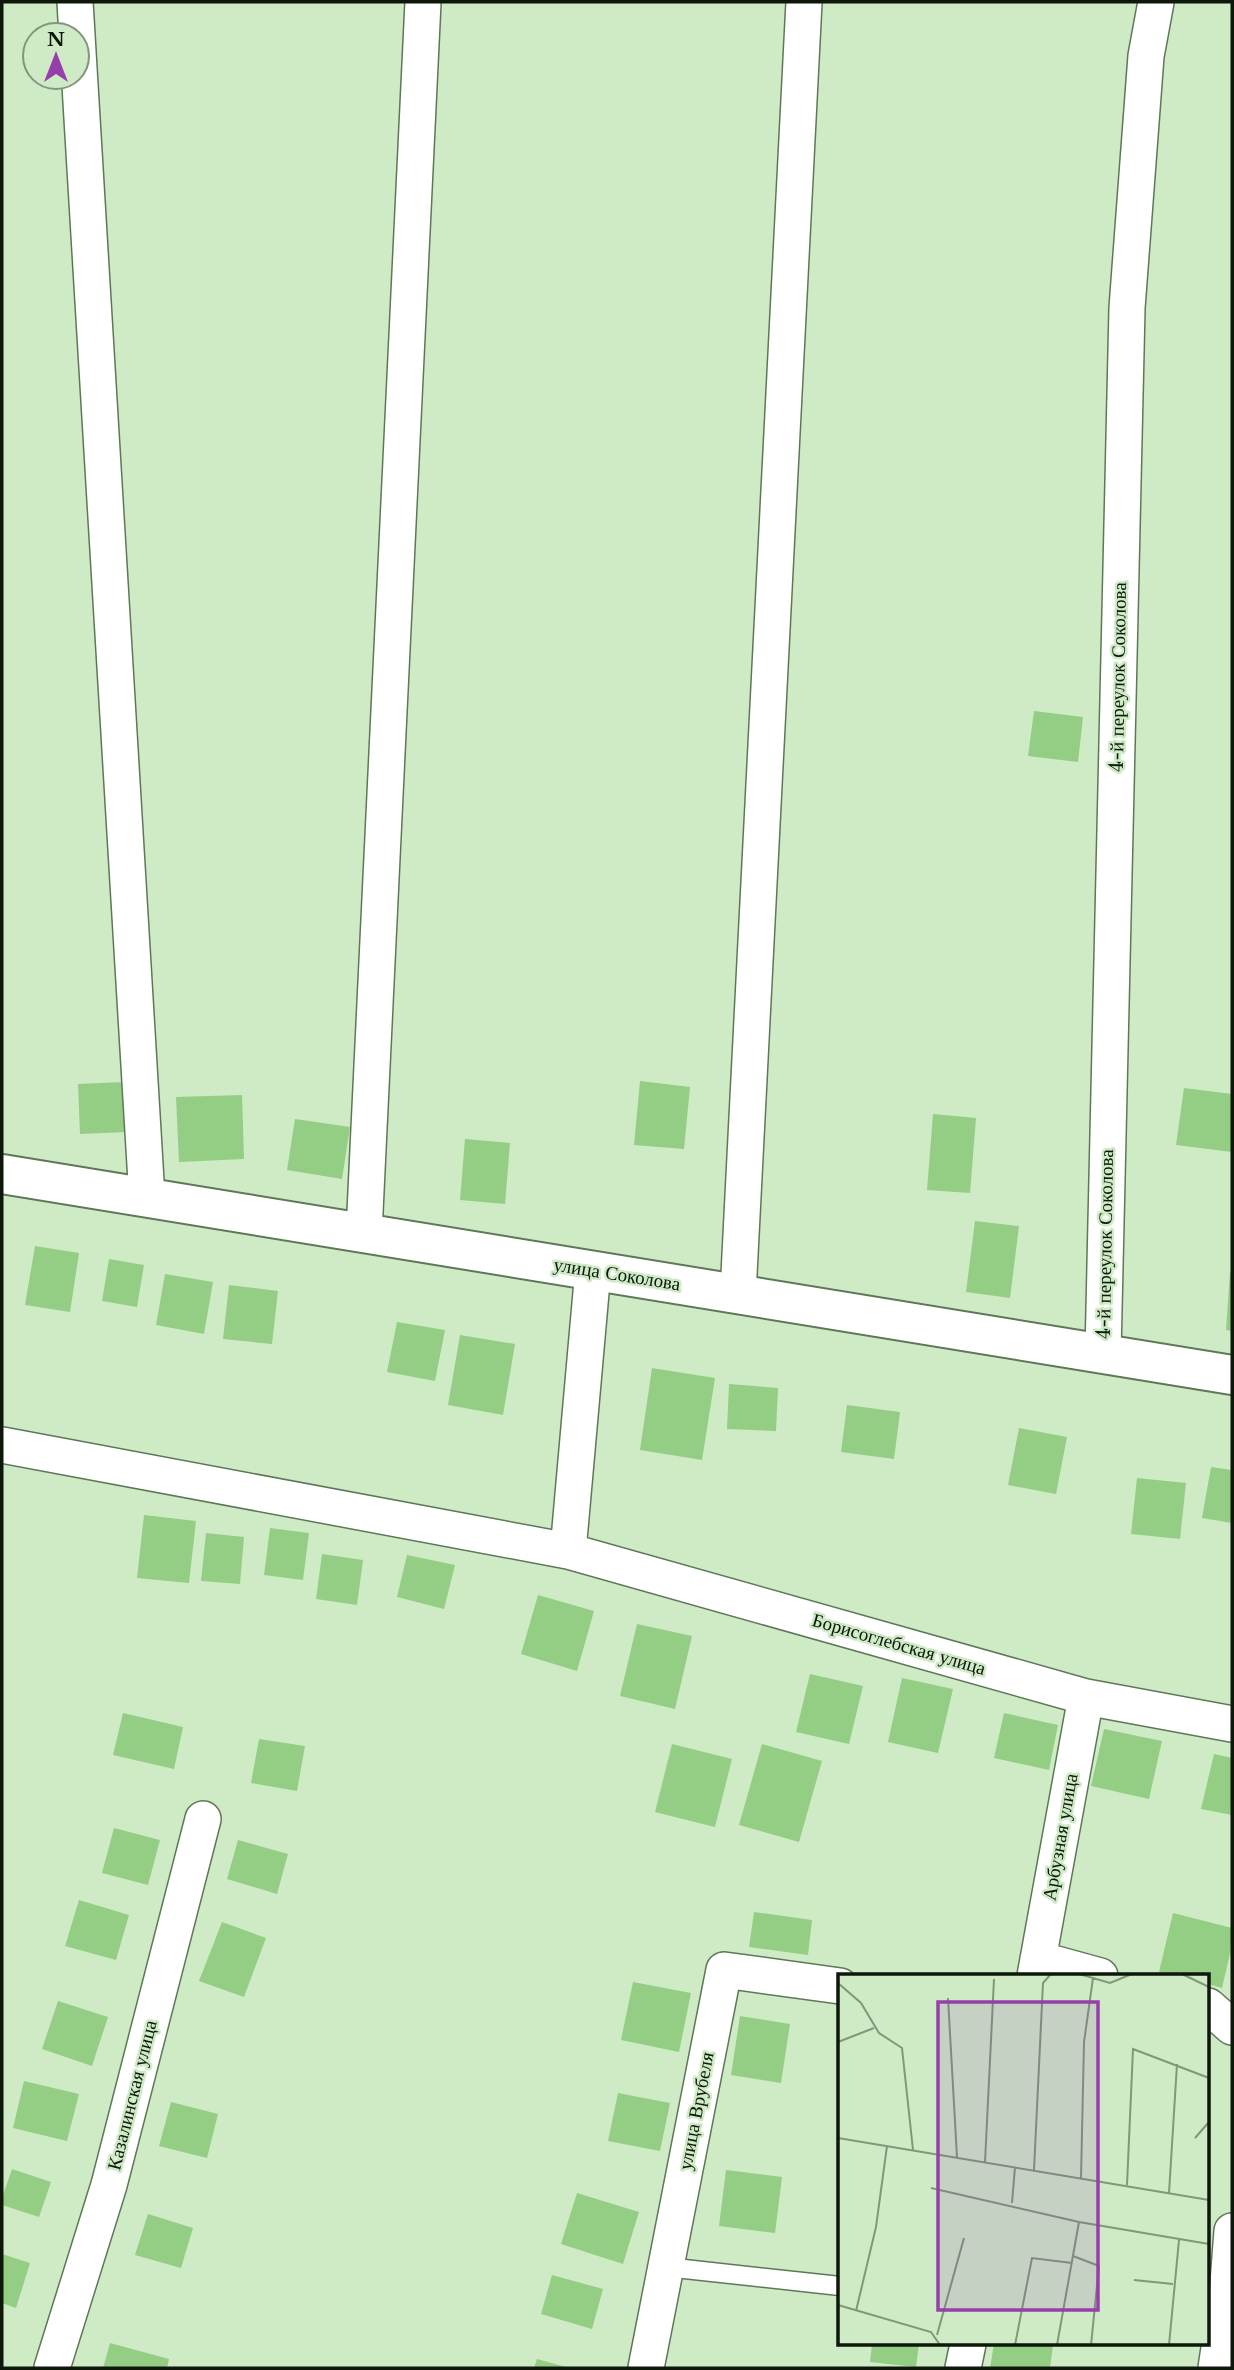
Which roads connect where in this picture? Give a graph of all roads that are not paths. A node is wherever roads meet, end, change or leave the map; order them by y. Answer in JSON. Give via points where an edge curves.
{"nodes":[{"id":1,"x":75,"y":2,"type":"edge"},
{"id":2,"x":423,"y":2,"type":"edge"},
{"id":3,"x":804,"y":2,"type":"edge"},
{"id":4,"x":1156,"y":2,"type":"edge"},
{"id":5,"x":2,"y":1174,"type":"edge"},
{"id":6,"x":147,"y":1198,"type":"junction"},
{"id":7,"x":365,"y":1233,"type":"junction"},
{"id":8,"x":593,"y":1270,"type":"junction"},
{"id":9,"x":738,"y":1294,"type":"junction"},
{"id":10,"x":1103,"y":1353,"type":"junction"},
{"id":11,"x":1232,"y":1375,"type":"edge"},
{"id":12,"x":2,"y":1445,"type":"edge"},
{"id":13,"x":568,"y":1551,"type":"junction"},
{"id":14,"x":1086,"y":1698,"type":"junction"},
{"id":15,"x":1232,"y":1724,"type":"edge"},
{"id":16,"x":203,"y":1819,"type":"dead end"},
{"id":17,"x":1036,"y":1968,"type":"edge"},
{"id":18,"x":1084,"y":1974,"type":"edge"},
{"id":19,"x":838,"y":1986,"type":"edge"},
{"id":20,"x":1210,"y":2008,"type":"edge"},
{"id":21,"x":1232,"y":2027,"type":"edge"},
{"id":22,"x":1232,"y":2231,"type":"edge"},
{"id":23,"x":666,"y":2267,"type":"junction"},
{"id":24,"x":838,"y":2286,"type":"edge"},
{"id":25,"x":968,"y":2346,"type":"edge"},
{"id":26,"x":52,"y":2368,"type":"edge"},
{"id":27,"x":646,"y":2368,"type":"edge"},
{"id":28,"x":963,"y":2368,"type":"edge"},
{"id":29,"x":1216,"y":2368,"type":"edge"}],
"edges":[{"from":1,"to":6,"type":"street"},
{"from":2,"to":7,"type":"street"},
{"from":3,"to":9,"type":"street"},
{"from":4,"to":10,"type":"street","name":"4-й переулок Соколова","via":[[1146,56],[1127,308]]},
{"from":5,"to":6,"type":"main road","name":"улица Соколова"},
{"from":6,"to":7,"type":"main road","name":"улица Соколова"},
{"from":7,"to":8,"type":"main road","name":"улица Соколова"},
{"from":8,"to":9,"type":"main road","name":"улица Соколова"},
{"from":8,"to":13,"type":"street"},
{"from":9,"to":10,"type":"main road","name":"улица Соколова"},
{"from":10,"to":11,"type":"main road","name":"улица Соколова"},
{"from":12,"to":13,"type":"street","name":"Борисоглебская улица"},
{"from":13,"to":14,"type":"street","name":"Борисоглебская улица"},
{"from":14,"to":15,"type":"street","name":"Борисоглебская улица"},
{"from":14,"to":17,"type":"street","name":"Арбузная улица"},
{"from":16,"to":26,"type":"street","name":"Казалинская улица","via":[[109,2185]]},
{"from":17,"to":18,"type":"street"},
{"from":19,"to":23,"type":"street","name":"улица Врубеля","via":[[724,1970]]},
{"from":20,"to":21,"type":"street"},
{"from":22,"to":29,"type":"street"},
{"from":23,"to":24,"type":"lane"},
{"from":23,"to":27,"type":"street","name":"улица Врубеля"},
{"from":25,"to":28,"type":"street"}]}
